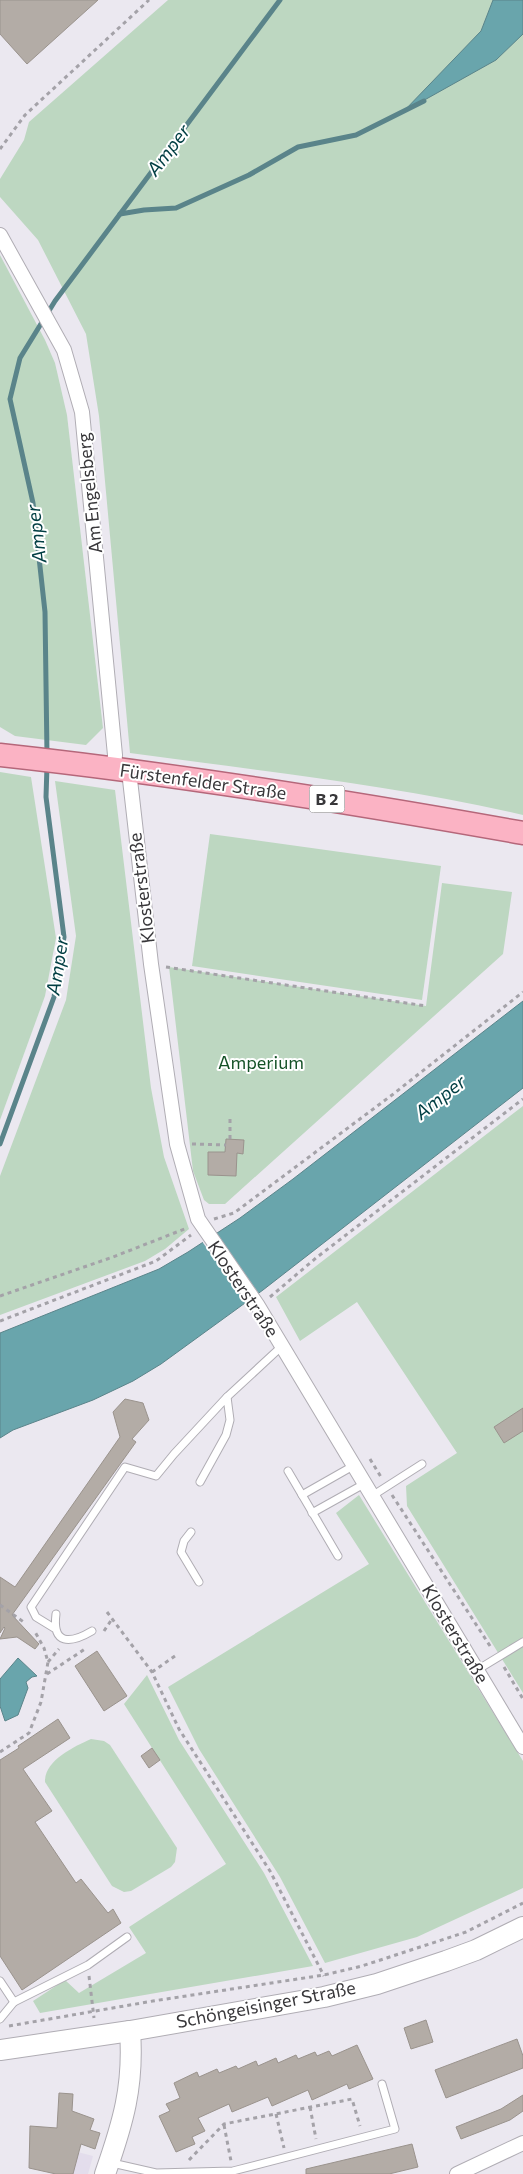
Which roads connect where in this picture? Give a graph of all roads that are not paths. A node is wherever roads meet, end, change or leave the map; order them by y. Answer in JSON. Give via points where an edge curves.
{"nodes":[{"id":1,"x":0,"y":235,"type":"edge"},
{"id":2,"x":10,"y":756,"type":"edge"},
{"id":3,"x":122,"y":770,"type":"junction"},
{"id":4,"x":523,"y":834,"type":"edge"},
{"id":5,"x":281,"y":1346,"type":"junction"},
{"id":6,"x":227,"y":1397,"type":"junction"},
{"id":7,"x":422,"y":1464,"type":"dead end"},
{"id":8,"x":353,"y":1466,"type":"junction"},
{"id":9,"x":288,"y":1471,"type":"dead end"},
{"id":10,"x":200,"y":1482,"type":"dead end"},
{"id":11,"x":364,"y":1484,"type":"junction"},
{"id":12,"x":302,"y":1495,"type":"junction"},
{"id":13,"x":372,"y":1496,"type":"junction"},
{"id":14,"x":312,"y":1513,"type":"junction"},
{"id":15,"x":191,"y":1532,"type":"dead end"},
{"id":16,"x":338,"y":1556,"type":"dead end"},
{"id":17,"x":199,"y":1582,"type":"dead end"},
{"id":18,"x":56,"y":1614,"type":"dead end"},
{"id":19,"x":54,"y":1628,"type":"junction"},
{"id":20,"x":92,"y":1631,"type":"dead end"},
{"id":21,"x":523,"y":1642,"type":"edge"},
{"id":22,"x":476,"y":1670,"type":"junction"},
{"id":23,"x":523,"y":1747,"type":"edge"},
{"id":24,"x":523,"y":1927,"type":"edge"},
{"id":25,"x":127,"y":1938,"type":"dead end"},
{"id":26,"x":0,"y":1981,"type":"edge"},
{"id":27,"x":14,"y":2002,"type":"junction"},
{"id":28,"x":0,"y":2019,"type":"edge"},
{"id":29,"x":130,"y":2030,"type":"junction"},
{"id":30,"x":0,"y":2050,"type":"edge"},
{"id":31,"x":382,"y":2084,"type":"dead end"},
{"id":32,"x":523,"y":2143,"type":"edge"},
{"id":33,"x":107,"y":2168,"type":"edge"},
{"id":34,"x":176,"y":2173,"type":"edge"},
{"id":35,"x":457,"y":2174,"type":"edge"}],
"edges":[{"from":1,"to":3,"type":"street","name":"Am Engelsberg","via":[[64,350],[82,412],[116,755]]},
{"from":2,"to":3,"type":"main road","name":"Fürstenfelder Straße","number":"B 2"},
{"from":3,"to":4,"type":"main road","name":"Fürstenfelder Straße","number":"B 2","via":[[367,805]]},
{"from":3,"to":5,"type":"street","name":"Klosterstraße","via":[[176,1144],[184,1175],[204,1229]]},
{"from":5,"to":6,"type":"lane"},
{"from":5,"to":8,"type":"street","name":"Klosterstraße"},
{"from":6,"to":10,"type":"lane","via":[[230,1420],[226,1435]]},
{"from":6,"to":19,"type":"lane","via":[[156,1476],[125,1467],[31,1607],[36,1617]]},
{"from":7,"to":13,"type":"lane"},
{"from":8,"to":11,"type":"street","name":"Klosterstraße"},
{"from":8,"to":12,"type":"lane"},
{"from":9,"to":12,"type":"lane"},
{"from":11,"to":13,"type":"street","name":"Klosterstraße"},
{"from":11,"to":14,"type":"lane"},
{"from":12,"to":14,"type":"lane"},
{"from":13,"to":22,"type":"street","name":"Klosterstraße"},
{"from":14,"to":16,"type":"lane"},
{"from":15,"to":17,"type":"lane","via":[[181,1552]]},
{"from":18,"to":19,"type":"lane"},
{"from":19,"to":20,"type":"lane","via":[[67,1640],[78,1640]]},
{"from":21,"to":22,"type":"lane"},
{"from":22,"to":23,"type":"street","name":"Klosterstraße"},
{"from":24,"to":29,"type":"street","name":"Schöngeisinger Straße","via":[[476,1950],[377,1984],[324,1997]]},
{"from":25,"to":27,"type":"lane","via":[[88,1965]]},
{"from":26,"to":27,"type":"lane"},
{"from":27,"to":28,"type":"lane"},
{"from":29,"to":30,"type":"street","name":"Schöngeisinger Straße"},
{"from":29,"to":33,"type":"street","via":[[130,2088],[126,2111]]},
{"from":31,"to":34,"type":"lane","via":[[395,2129],[233,2171]]},
{"from":32,"to":35,"type":"street"},
{"from":33,"to":34,"type":"lane"}]}
